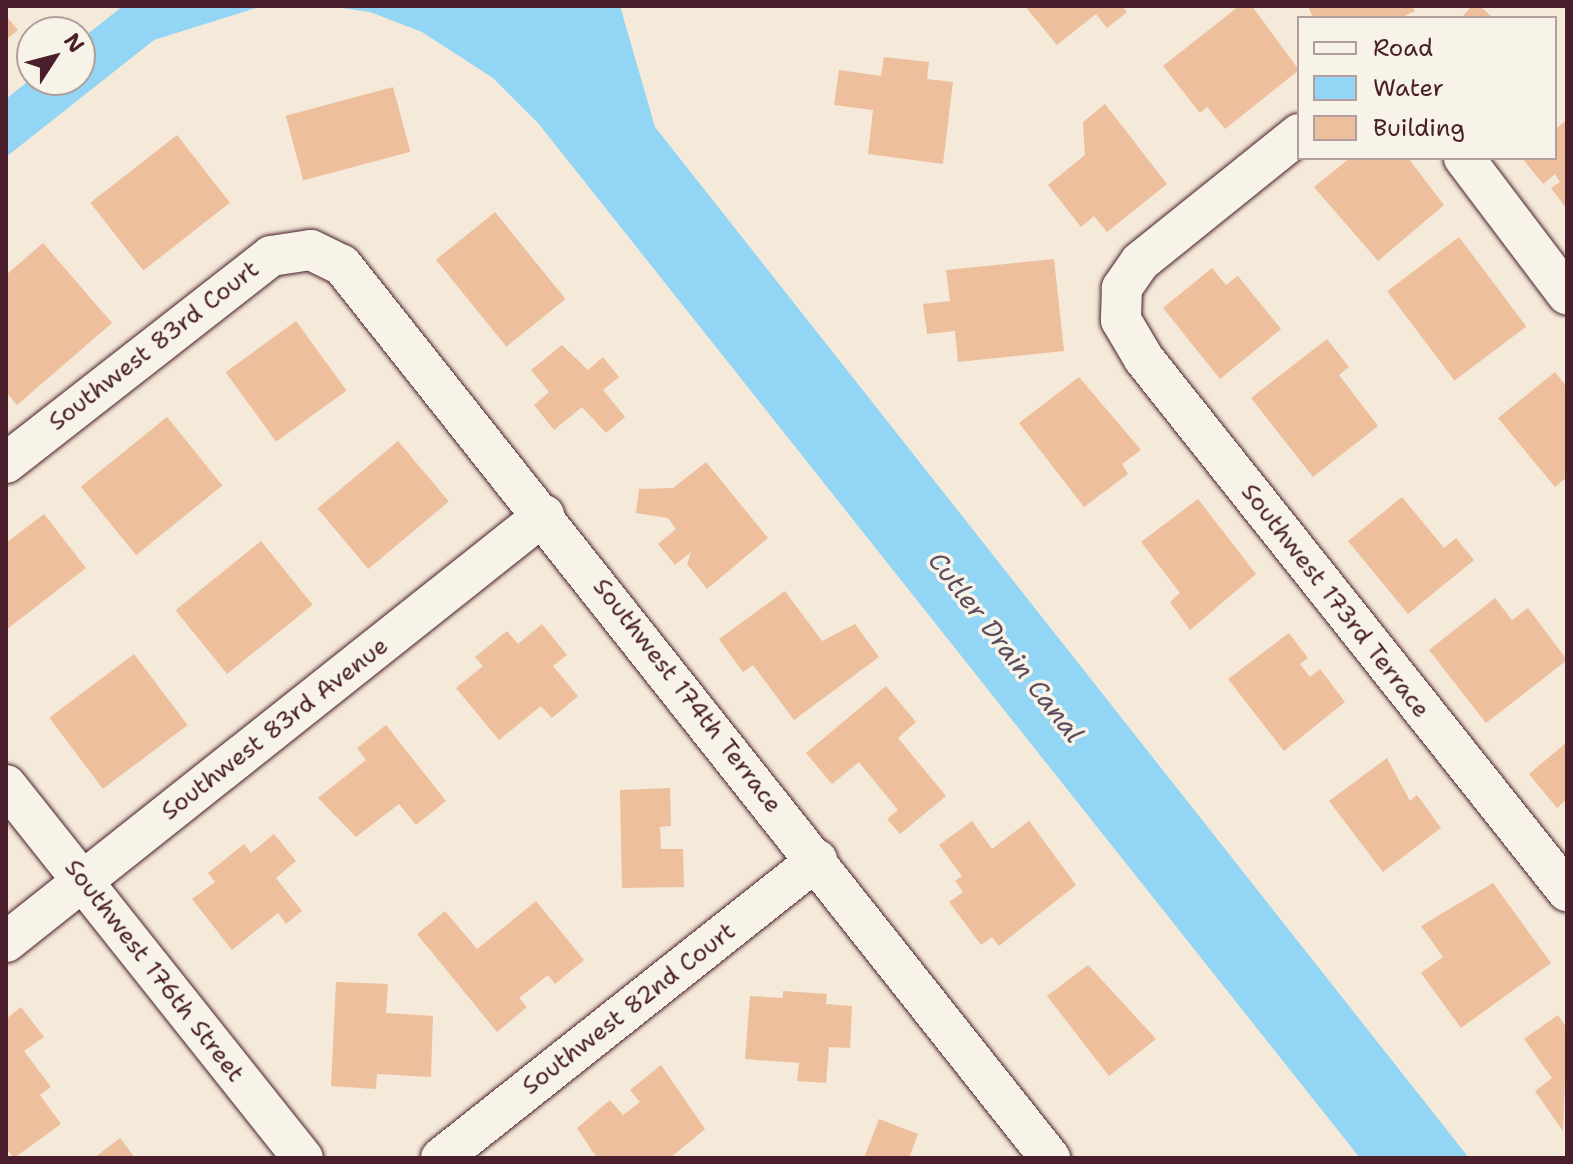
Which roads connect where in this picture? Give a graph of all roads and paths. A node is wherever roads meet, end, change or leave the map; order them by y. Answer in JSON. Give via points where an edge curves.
{"nodes":[{"id":1,"x":1297,"y":136,"type":"edge"},
{"id":2,"x":1466,"y":160,"type":"edge"},
{"id":3,"x":311,"y":250,"type":"joint"},
{"id":4,"x":1567,"y":294,"type":"edge"},
{"id":5,"x":6,"y":463,"type":"edge"},
{"id":6,"x":544,"y":515,"type":"junction"},
{"id":7,"x":6,"y":785,"type":"edge"},
{"id":8,"x":817,"y":860,"type":"junction"},
{"id":9,"x":83,"y":881,"type":"junction"},
{"id":10,"x":1567,"y":891,"type":"edge"},
{"id":11,"x":6,"y":942,"type":"edge"},
{"id":12,"x":303,"y":1158,"type":"edge"},
{"id":13,"x":441,"y":1158,"type":"edge"},
{"id":14,"x":1050,"y":1158,"type":"edge"}],
"edges":[{"from":1,"to":10,"type":"street","name":"Southwest 173rd Terrace","via":[[1155,247],[1127,277],[1121,320],[1144,359]]},
{"from":2,"to":4,"type":"street"},
{"from":3,"to":5,"type":"street","name":"Southwest 83rd Court","via":[[285,250],[257,265]]},
{"from":3,"to":6,"type":"street","name":"Southwest 174th Terrace","via":[[356,279]]},
{"from":6,"to":8,"type":"street","name":"Southwest 174th Terrace"},
{"from":6,"to":9,"type":"street","name":"Southwest 83rd Avenue"},
{"from":7,"to":9,"type":"street","name":"Southwest 176th Street"},
{"from":8,"to":13,"type":"street","name":"Southwest 82nd Court"},
{"from":8,"to":14,"type":"street","name":"Southwest 174th Terrace"},
{"from":9,"to":11,"type":"street","name":"Southwest 83rd Avenue"},
{"from":9,"to":12,"type":"street","name":"Southwest 176th Street"}]}
